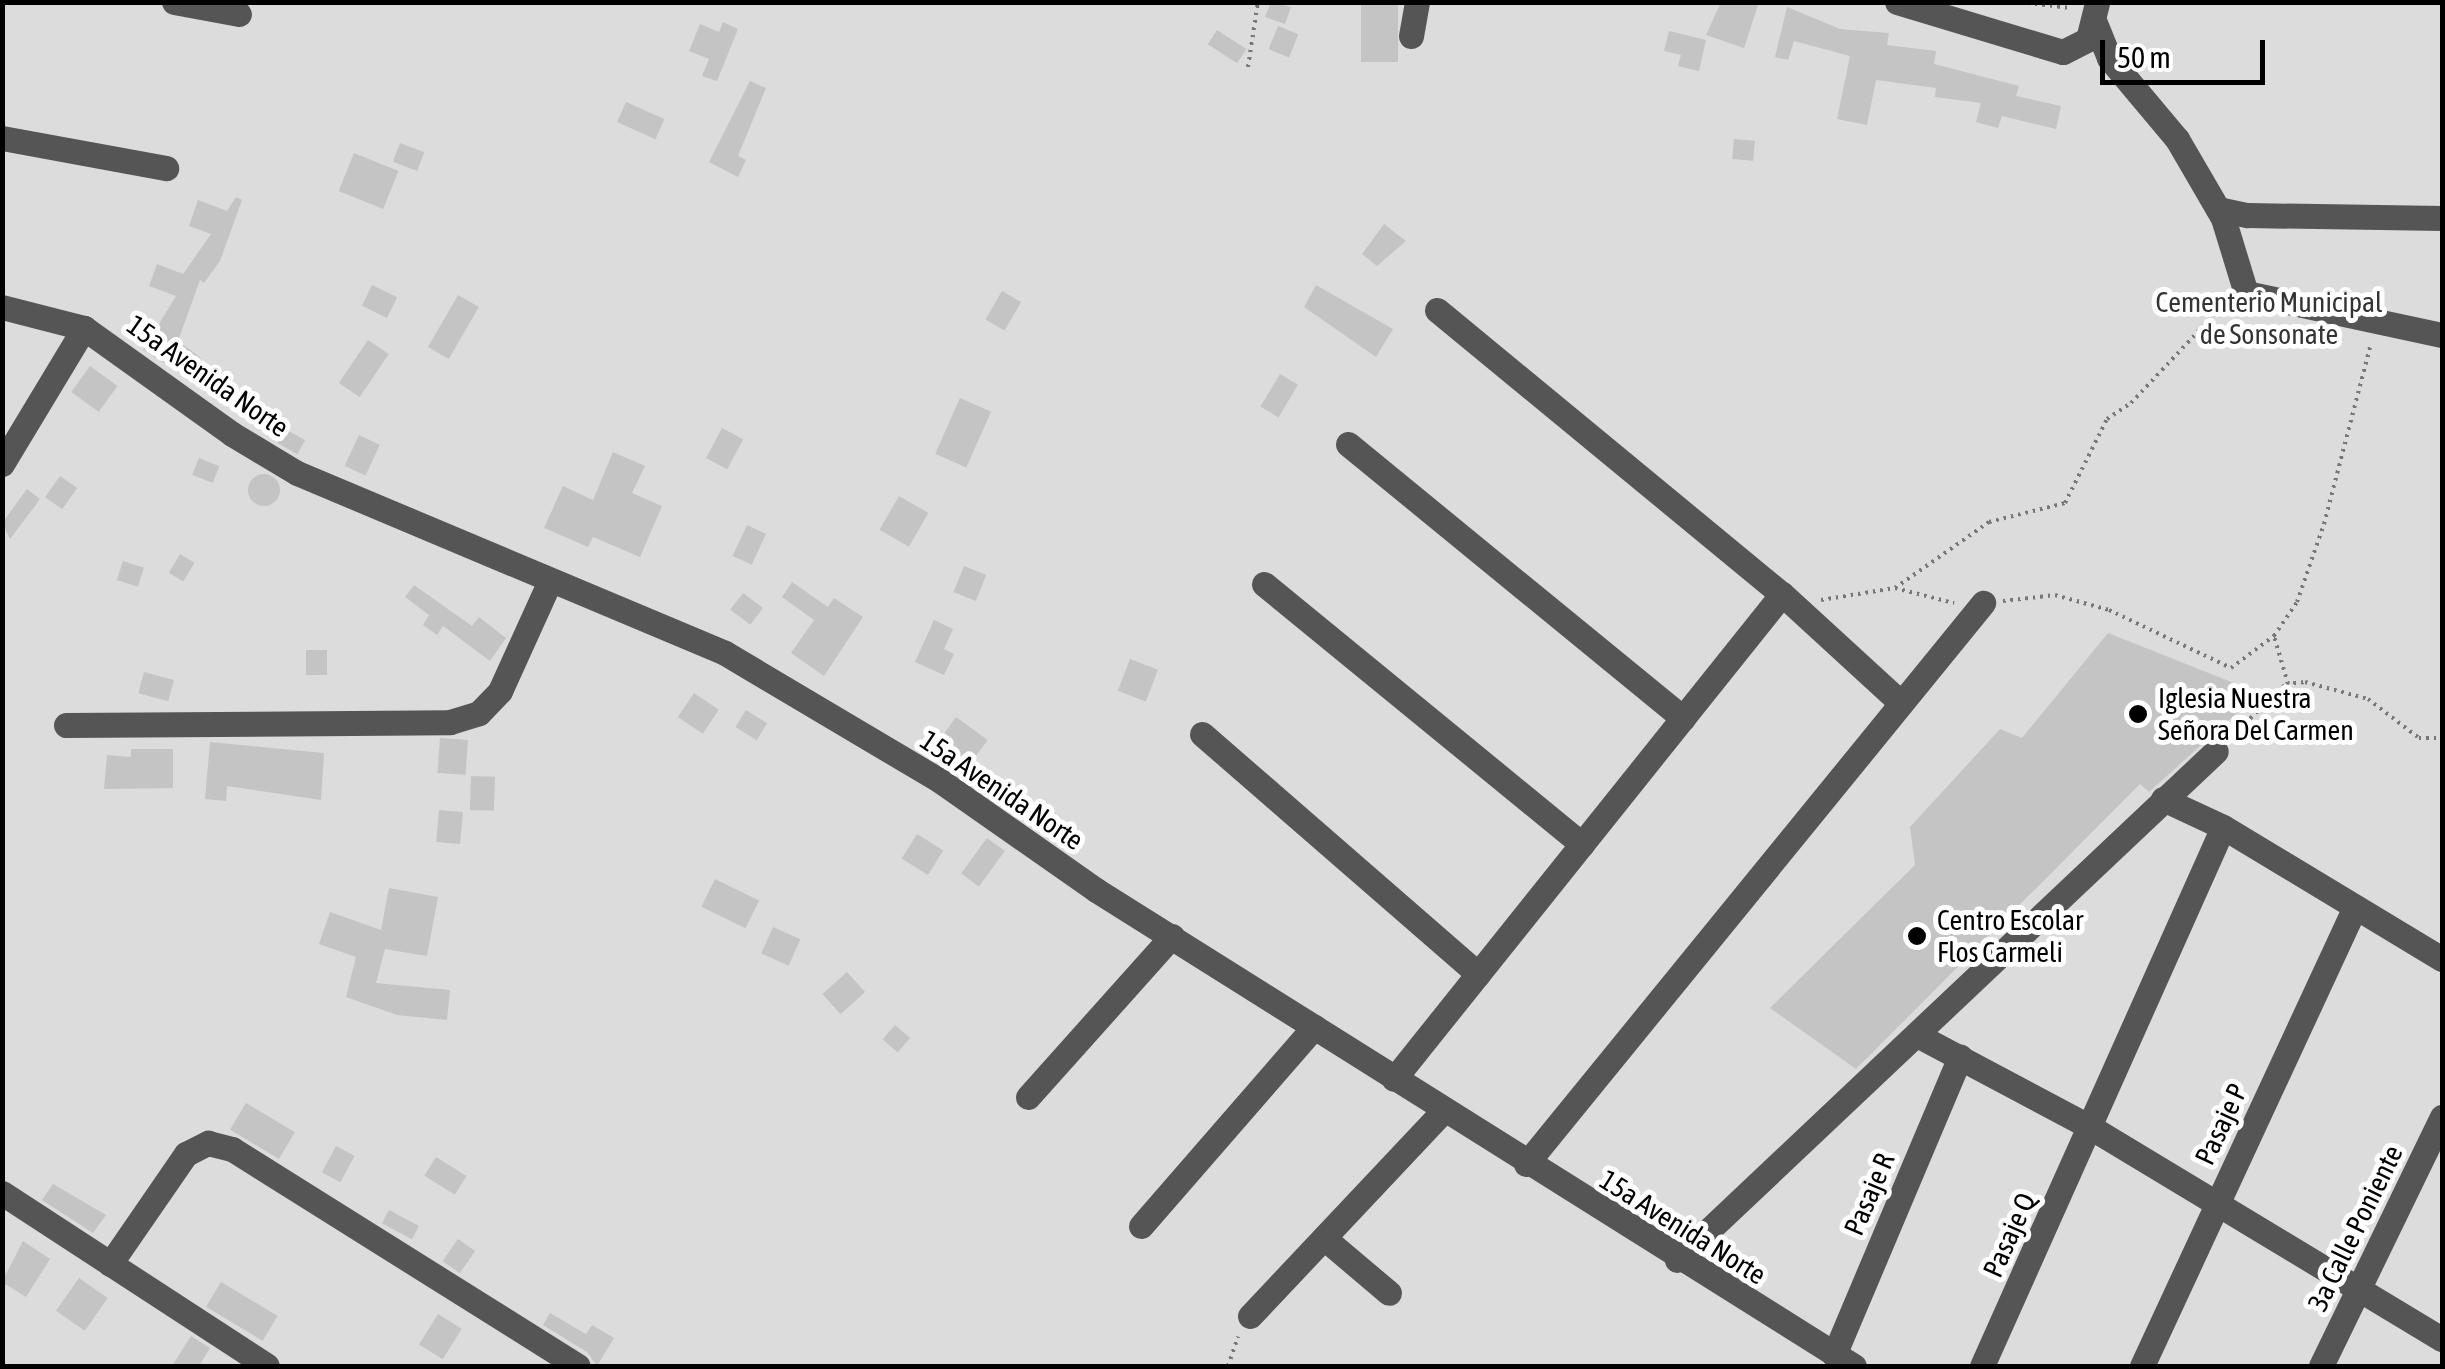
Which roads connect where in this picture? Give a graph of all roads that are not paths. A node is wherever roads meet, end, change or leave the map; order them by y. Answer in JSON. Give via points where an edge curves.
{"nodes":[{"id":1,"x":174,"y":2,"type":"edge"},
{"id":2,"x":1418,"y":2,"type":"edge"},
{"id":3,"x":1897,"y":2,"type":"edge"},
{"id":4,"x":2096,"y":12,"type":"edge"},
{"id":5,"x":239,"y":14,"type":"dead end"},
{"id":6,"x":1411,"y":36,"type":"dead end"},
{"id":7,"x":2,"y":138,"type":"edge"},
{"id":8,"x":166,"y":168,"type":"dead end"},
{"id":9,"x":2218,"y":209,"type":"junction"},
{"id":10,"x":2442,"y":218,"type":"edge"},
{"id":11,"x":2,"y":308,"type":"edge"},
{"id":12,"x":1437,"y":310,"type":"dead end"},
{"id":13,"x":84,"y":328,"type":"junction"},
{"id":14,"x":2442,"y":335,"type":"edge"},
{"id":15,"x":1348,"y":444,"type":"dead end"},
{"id":16,"x":2,"y":464,"type":"edge"},
{"id":17,"x":549,"y":582,"type":"junction"},
{"id":18,"x":1264,"y":584,"type":"dead end"},
{"id":19,"x":1790,"y":602,"type":"junction"},
{"id":20,"x":1983,"y":603,"type":"road end"},
{"id":21,"x":1902,"y":703,"type":"junction"},
{"id":22,"x":1683,"y":718,"type":"junction"},
{"id":23,"x":66,"y":725,"type":"dead end"},
{"id":24,"x":1202,"y":734,"type":"dead end"},
{"id":25,"x":2216,"y":751,"type":"road end"},
{"id":26,"x":2163,"y":800,"type":"junction"},
{"id":27,"x":2223,"y":827,"type":"junction"},
{"id":28,"x":1582,"y":844,"type":"junction"},
{"id":29,"x":2355,"y":907,"type":"junction"},
{"id":30,"x":1172,"y":936,"type":"junction"},
{"id":31,"x":2442,"y":960,"type":"edge"},
{"id":32,"x":1478,"y":974,"type":"junction"},
{"id":33,"x":1314,"y":1027,"type":"junction"},
{"id":34,"x":1917,"y":1035,"type":"junction"},
{"id":35,"x":1960,"y":1057,"type":"junction"},
{"id":36,"x":1394,"y":1078,"type":"junction"},
{"id":37,"x":1028,"y":1098,"type":"dead end"},
{"id":38,"x":1444,"y":1110,"type":"junction"},
{"id":39,"x":2442,"y":1117,"type":"edge"},
{"id":40,"x":2090,"y":1128,"type":"junction"},
{"id":41,"x":1526,"y":1164,"type":"junction"},
{"id":42,"x":2,"y":1193,"type":"edge"},
{"id":43,"x":2217,"y":1202,"type":"junction"},
{"id":44,"x":1141,"y":1226,"type":"dead end"},
{"id":45,"x":1324,"y":1238,"type":"junction"},
{"id":46,"x":1677,"y":1260,"type":"junction"},
{"id":47,"x":110,"y":1264,"type":"junction"},
{"id":48,"x":2359,"y":1288,"type":"junction"},
{"id":49,"x":1389,"y":1293,"type":"dead end"},
{"id":50,"x":1250,"y":1316,"type":"road end"},
{"id":51,"x":2442,"y":1339,"type":"edge"},
{"id":52,"x":1844,"y":1360,"type":"edge"},
{"id":53,"x":267,"y":1366,"type":"edge"},
{"id":54,"x":578,"y":1366,"type":"edge"},
{"id":55,"x":1982,"y":1366,"type":"edge"},
{"id":56,"x":2142,"y":1366,"type":"edge"},
{"id":57,"x":2321,"y":1366,"type":"edge"}],
"edges":[{"from":1,"to":5,"type":"street"},
{"from":2,"to":6,"type":"street"},
{"from":3,"to":4,"type":"street","via":[[2063,52],[2088,39]]},
{"from":4,"to":9,"type":"street","via":[[2109,58],[2176,139]]},
{"from":7,"to":8,"type":"street"},
{"from":9,"to":10,"type":"street"},
{"from":9,"to":14,"type":"street","via":[[2239,287],[2253,299]]},
{"from":11,"to":13,"type":"street"},
{"from":12,"to":19,"type":"street"},
{"from":13,"to":16,"type":"street"},
{"from":13,"to":17,"type":"street","name":"15a Avenida Norte","via":[[297,473]]},
{"from":15,"to":22,"type":"street"},
{"from":17,"to":23,"type":"street","via":[[500,691],[479,714],[450,722]]},
{"from":17,"to":30,"type":"street","name":"15a Avenida Norte","via":[[725,653],[939,780]]},
{"from":18,"to":28,"type":"street"},
{"from":19,"to":21,"type":"street"},
{"from":19,"to":22,"type":"street"},
{"from":20,"to":21,"type":"street"},
{"from":21,"to":41,"type":"street"},
{"from":22,"to":28,"type":"street"},
{"from":24,"to":32,"type":"street"},
{"from":25,"to":26,"type":"street"},
{"from":26,"to":27,"type":"street"},
{"from":26,"to":34,"type":"street"},
{"from":27,"to":29,"type":"street"},
{"from":27,"to":40,"type":"street","name":"Pasaje Q"},
{"from":28,"to":32,"type":"street"},
{"from":29,"to":31,"type":"street"},
{"from":29,"to":43,"type":"street","name":"Pasaje P"},
{"from":30,"to":33,"type":"street","name":"15a Avenida Norte"},
{"from":30,"to":37,"type":"street"},
{"from":32,"to":36,"type":"street"},
{"from":33,"to":36,"type":"street","name":"15a Avenida Norte"},
{"from":33,"to":44,"type":"street"},
{"from":34,"to":35,"type":"street"},
{"from":34,"to":46,"type":"street"},
{"from":35,"to":40,"type":"street"},
{"from":35,"to":52,"type":"street","name":"Pasaje R"},
{"from":36,"to":38,"type":"street","name":"15a Avenida Norte"},
{"from":38,"to":41,"type":"street","name":"15a Avenida Norte"},
{"from":38,"to":45,"type":"street"},
{"from":39,"to":48,"type":"street","name":"3a Calle Poniente"},
{"from":40,"to":43,"type":"street"},
{"from":40,"to":55,"type":"street","name":"Pasaje Q"},
{"from":41,"to":46,"type":"street","name":"15a Avenida Norte"},
{"from":42,"to":47,"type":"street"},
{"from":43,"to":48,"type":"street"},
{"from":43,"to":56,"type":"street","name":"Pasaje P"},
{"from":45,"to":49,"type":"street"},
{"from":45,"to":50,"type":"street"},
{"from":46,"to":52,"type":"street","name":"15a Avenida Norte"},
{"from":47,"to":53,"type":"street"},
{"from":47,"to":54,"type":"street","via":[[186,1154],[208,1142],[232,1149]]},
{"from":48,"to":51,"type":"street"},
{"from":48,"to":57,"type":"street","name":"3a Calle Poniente"}]}
